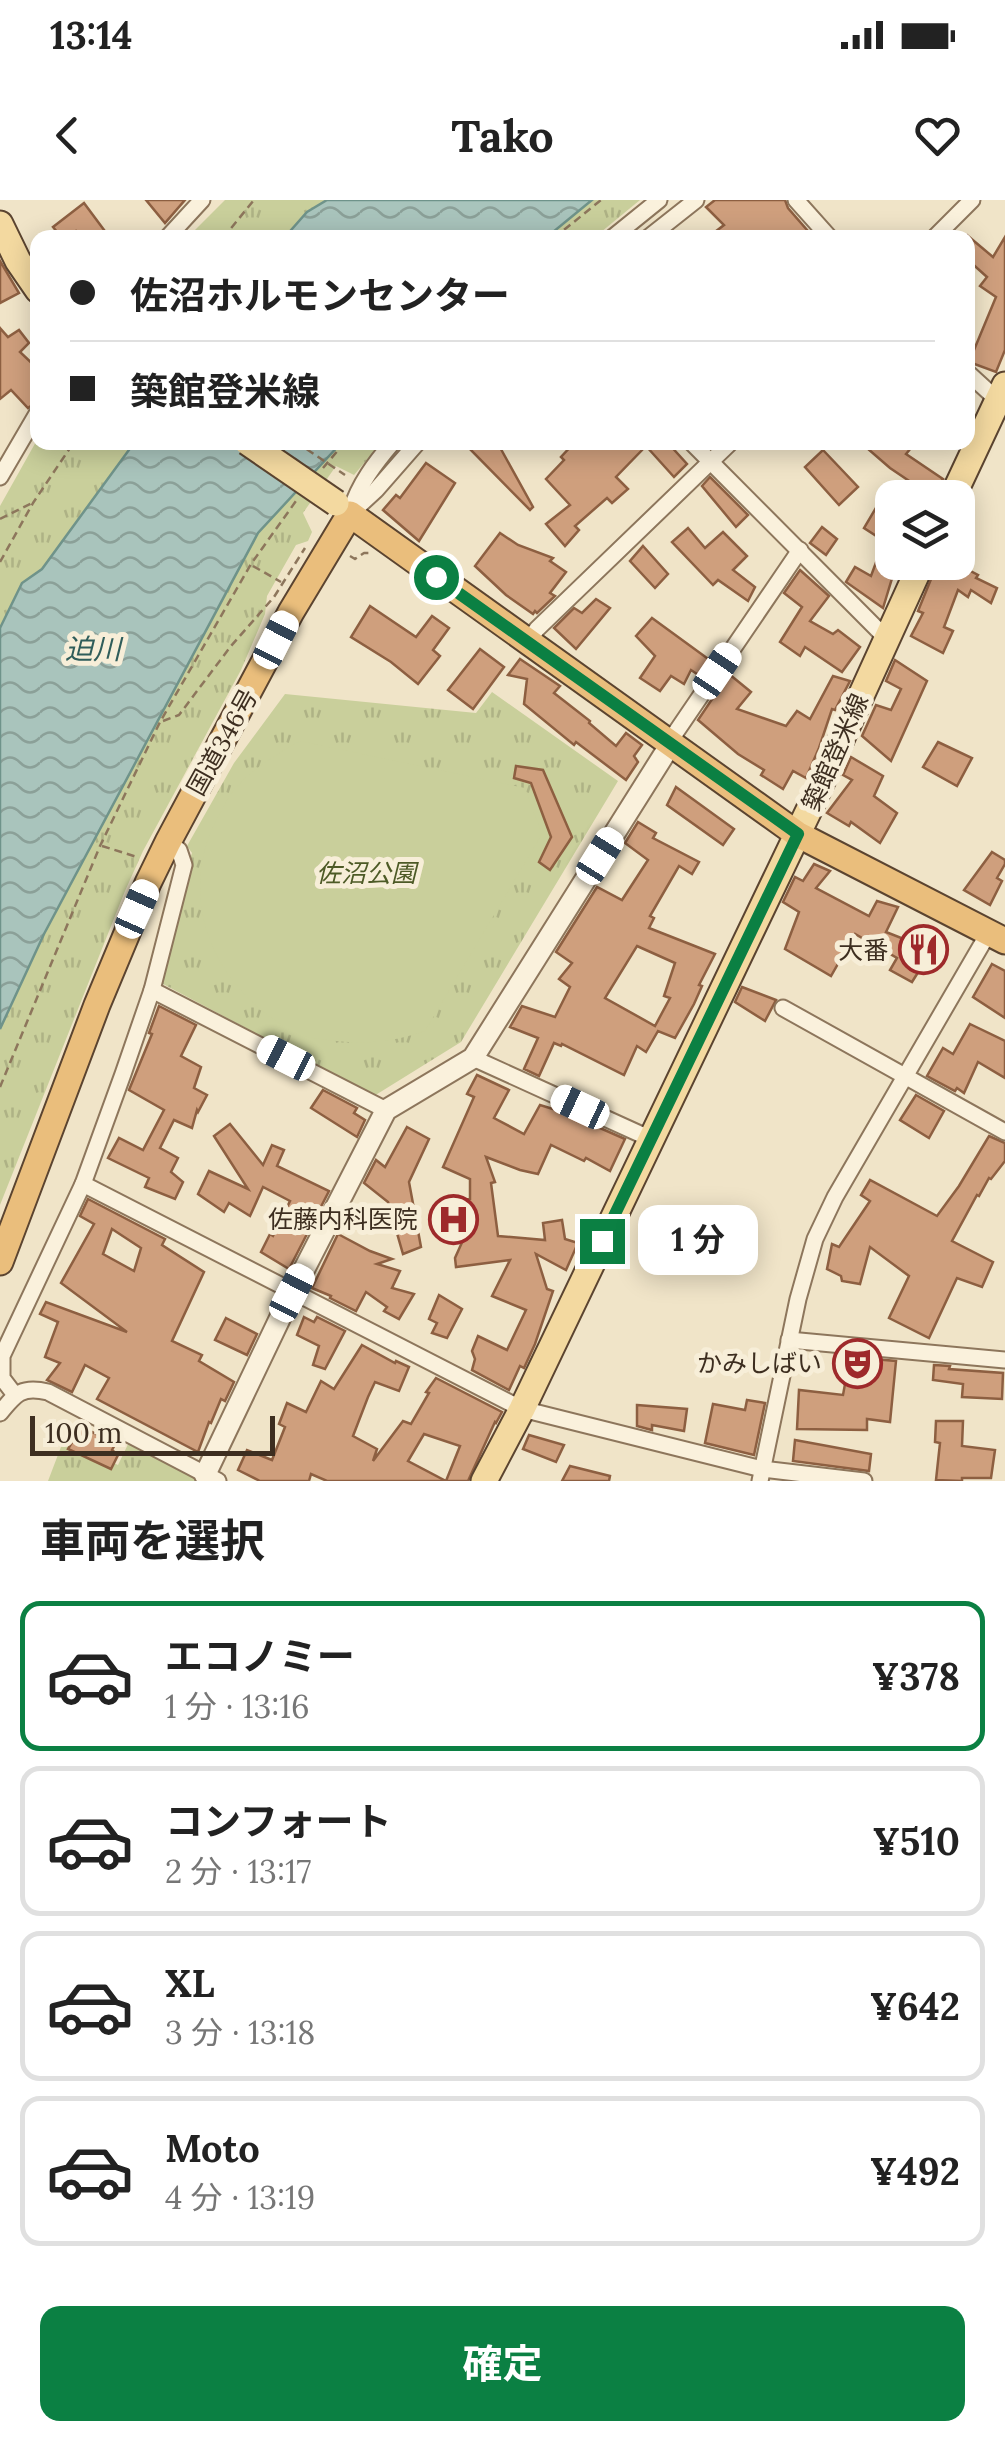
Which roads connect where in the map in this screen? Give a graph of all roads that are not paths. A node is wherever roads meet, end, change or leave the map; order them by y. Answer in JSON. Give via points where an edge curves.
{"nodes":[{"id":1,"x":202,"y":200,"type":"edge"},
{"id":2,"x":658,"y":200,"type":"edge"},
{"id":3,"x":696,"y":200,"type":"edge"},
{"id":4,"x":796,"y":200,"type":"edge"},
{"id":5,"x":972,"y":200,"type":"edge"},
{"id":6,"x":0,"y":224,"type":"edge"},
{"id":7,"x":175,"y":230,"type":"edge"},
{"id":8,"x":622,"y":230,"type":"edge"},
{"id":9,"x":658,"y":230,"type":"edge"},
{"id":10,"x":823,"y":230,"type":"edge"},
{"id":11,"x":942,"y":230,"type":"edge"},
{"id":12,"x":30,"y":278,"type":"edge"},
{"id":13,"x":975,"y":379,"type":"edge"},
{"id":14,"x":1002,"y":392,"type":"edge"},
{"id":15,"x":30,"y":426,"type":"edge"},
{"id":16,"x":975,"y":449,"type":"edge"},
{"id":17,"x":259,"y":450,"type":"edge"},
{"id":18,"x":387,"y":450,"type":"edge"},
{"id":19,"x":411,"y":450,"type":"edge"},
{"id":20,"x":699,"y":450,"type":"edge"},
{"id":21,"x":723,"y":450,"type":"edge"},
{"id":22,"x":975,"y":450,"type":"edge"},
{"id":23,"x":711,"y":463,"type":"junction"},
{"id":24,"x":0,"y":477,"type":"edge"},
{"id":25,"x":960,"y":480,"type":"edge"},
{"id":26,"x":343,"y":508,"type":"junction"},
{"id":27,"x":800,"y":550,"type":"junction"},
{"id":28,"x":913,"y":580,"type":"edge"},
{"id":29,"x":886,"y":638,"type":"junction"},
{"id":30,"x":528,"y":641,"type":"junction"},
{"id":31,"x":672,"y":742,"type":"junction"},
{"id":32,"x":798,"y":834,"type":"junction"},
{"id":33,"x":168,"y":842,"type":"junction"},
{"id":34,"x":997,"y":936,"type":"edge"},
{"id":35,"x":152,"y":990,"type":"junction"},
{"id":36,"x":783,"y":1008,"type":"dead end"},
{"id":37,"x":473,"y":1058,"type":"junction"},
{"id":38,"x":907,"y":1075,"type":"junction"},
{"id":39,"x":386,"y":1110,"type":"junction"},
{"id":40,"x":1005,"y":1132,"type":"edge"},
{"id":41,"x":651,"y":1139,"type":"junction"},
{"id":42,"x":82,"y":1184,"type":"junction"},
{"id":43,"x":0,"y":1262,"type":"edge"},
{"id":44,"x":292,"y":1293,"type":"junction"},
{"id":45,"x":789,"y":1340,"type":"junction"},
{"id":46,"x":1005,"y":1360,"type":"edge"},
{"id":47,"x":15,"y":1394,"type":"junction"},
{"id":48,"x":522,"y":1410,"type":"junction"},
{"id":49,"x":0,"y":1413,"type":"edge"},
{"id":50,"x":761,"y":1475,"type":"edge"},
{"id":51,"x":211,"y":1478,"type":"edge"},
{"id":52,"x":484,"y":1481,"type":"edge"},
{"id":53,"x":864,"y":1481,"type":"edge"}],
"edges":[{"from":1,"to":7,"type":"street"},
{"from":2,"to":8,"type":"street"},
{"from":3,"to":9,"type":"street"},
{"from":4,"to":10,"type":"street"},
{"from":5,"to":11,"type":"street"},
{"from":6,"to":12,"type":"main road"},
{"from":13,"to":14,"type":"street","via":[[991,394]]},
{"from":14,"to":16,"type":"main road"},
{"from":15,"to":24,"type":"street"},
{"from":17,"to":26,"type":"main road","bridge":true},
{"from":18,"to":26,"type":"street"},
{"from":19,"to":26,"type":"street","via":[[376,490]]},
{"from":20,"to":23,"type":"street"},
{"from":21,"to":23,"type":"street"},
{"from":22,"to":25,"type":"main road"},
{"from":23,"to":27,"type":"street"},
{"from":23,"to":30,"type":"street"},
{"from":26,"to":30,"type":"highway"},
{"from":26,"to":33,"type":"highway","name":"国道346号"},
{"from":27,"to":29,"type":"street"},
{"from":27,"to":31,"type":"street"},
{"from":28,"to":29,"type":"main road","name":"築館登米線"},
{"from":29,"to":32,"type":"main road","name":"築館登米線"},
{"from":30,"to":31,"type":"highway"},
{"from":31,"to":32,"type":"highway"},
{"from":31,"to":37,"type":"street"},
{"from":32,"to":34,"type":"highway"},
{"from":32,"to":41,"type":"main road","name":"築館登米線"},
{"from":33,"to":35,"type":"street","via":[[184,865]]},
{"from":33,"to":43,"type":"highway","name":"国道346号","via":[[97,1004]]},
{"from":34,"to":38,"type":"street"},
{"from":35,"to":39,"type":"street"},
{"from":35,"to":42,"type":"street"},
{"from":36,"to":38,"type":"street"},
{"from":37,"to":39,"type":"street"},
{"from":37,"to":41,"type":"street"},
{"from":38,"to":40,"type":"street"},
{"from":38,"to":45,"type":"street","via":[[815,1239]]},
{"from":39,"to":44,"type":"street"},
{"from":41,"to":48,"type":"main road","name":"築館登米線"},
{"from":42,"to":44,"type":"street"},
{"from":42,"to":47,"type":"street","via":[[2,1356],[2,1378]]},
{"from":44,"to":48,"type":"street"},
{"from":44,"to":51,"type":"street"},
{"from":45,"to":46,"type":"street"},
{"from":45,"to":50,"type":"street"},
{"from":47,"to":49,"type":"street"},
{"from":47,"to":51,"type":"street","via":[[48,1392]]},
{"from":48,"to":50,"type":"street"},
{"from":48,"to":52,"type":"main road","name":"築館登米線"},
{"from":50,"to":53,"type":"street"}]}
